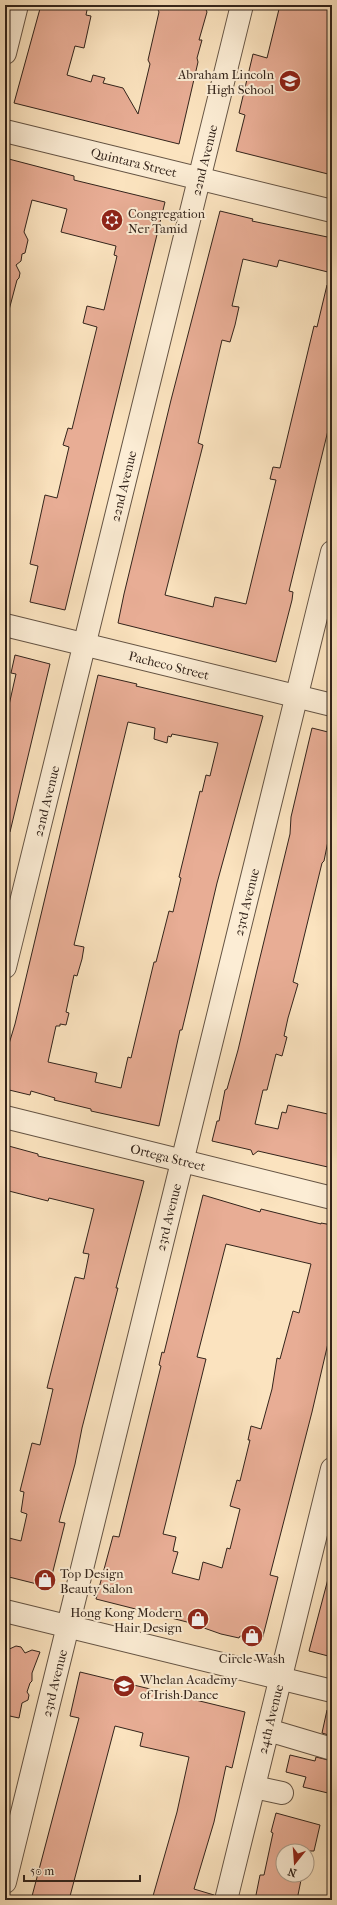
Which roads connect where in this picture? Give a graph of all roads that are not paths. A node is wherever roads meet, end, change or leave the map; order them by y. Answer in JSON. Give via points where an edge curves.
{"nodes":[{"id":1,"x":17,"y":5,"type":"edge"},
{"id":2,"x":242,"y":5,"type":"edge"},
{"id":3,"x":5,"y":52,"type":"edge"},
{"id":4,"x":5,"y":131,"type":"edge"},
{"id":5,"x":199,"y":178,"type":"junction"},
{"id":6,"x":332,"y":211,"type":"edge"},
{"id":7,"x":332,"y":552,"type":"edge"},
{"id":8,"x":5,"y":625,"type":"edge"},
{"id":9,"x":84,"y":644,"type":"junction"},
{"id":10,"x":296,"y":696,"type":"junction"},
{"id":11,"x":332,"y":705,"type":"edge"},
{"id":12,"x":5,"y":967,"type":"edge"},
{"id":13,"x":5,"y":1117,"type":"edge"},
{"id":14,"x":182,"y":1161,"type":"junction"},
{"id":15,"x":332,"y":1198,"type":"edge"},
{"id":16,"x":332,"y":1469,"type":"edge"},
{"id":17,"x":5,"y":1611,"type":"edge"},
{"id":18,"x":68,"y":1626,"type":"junction"},
{"id":19,"x":280,"y":1679,"type":"junction"},
{"id":20,"x":332,"y":1692,"type":"edge"},
{"id":21,"x":268,"y":1730,"type":"junction"},
{"id":22,"x":332,"y":1749,"type":"edge"},
{"id":23,"x":254,"y":1787,"type":"junction"},
{"id":24,"x":282,"y":1792,"type":"dead end"},
{"id":25,"x":5,"y":1882,"type":"edge"},
{"id":26,"x":226,"y":1900,"type":"edge"}],
"edges":[{"from":1,"to":3,"type":"street"},
{"from":2,"to":5,"type":"street","name":"22nd Avenue"},
{"from":4,"to":5,"type":"street","name":"Quintara Street"},
{"from":5,"to":6,"type":"street","name":"Quintara Street"},
{"from":5,"to":9,"type":"street","name":"22nd Avenue"},
{"from":7,"to":10,"type":"street","name":"23rd Avenue"},
{"from":8,"to":9,"type":"street","name":"Pacheco Street"},
{"from":9,"to":10,"type":"street","name":"Pacheco Street"},
{"from":9,"to":12,"type":"street","name":"22nd Avenue"},
{"from":10,"to":11,"type":"street","name":"Pacheco Street"},
{"from":10,"to":14,"type":"street","name":"23rd Avenue"},
{"from":13,"to":14,"type":"street","name":"Ortega Street"},
{"from":14,"to":15,"type":"street","name":"Ortega Street"},
{"from":14,"to":18,"type":"street","name":"23rd Avenue"},
{"from":16,"to":19,"type":"street","name":"24th Avenue"},
{"from":17,"to":18,"type":"street"},
{"from":18,"to":19,"type":"street"},
{"from":18,"to":25,"type":"street","name":"23rd Avenue"},
{"from":19,"to":20,"type":"street"},
{"from":19,"to":21,"type":"street","name":"24th Avenue"},
{"from":21,"to":22,"type":"street"},
{"from":21,"to":23,"type":"street","name":"24th Avenue"},
{"from":23,"to":24,"type":"street"},
{"from":23,"to":26,"type":"street","name":"24th Avenue"}]}
